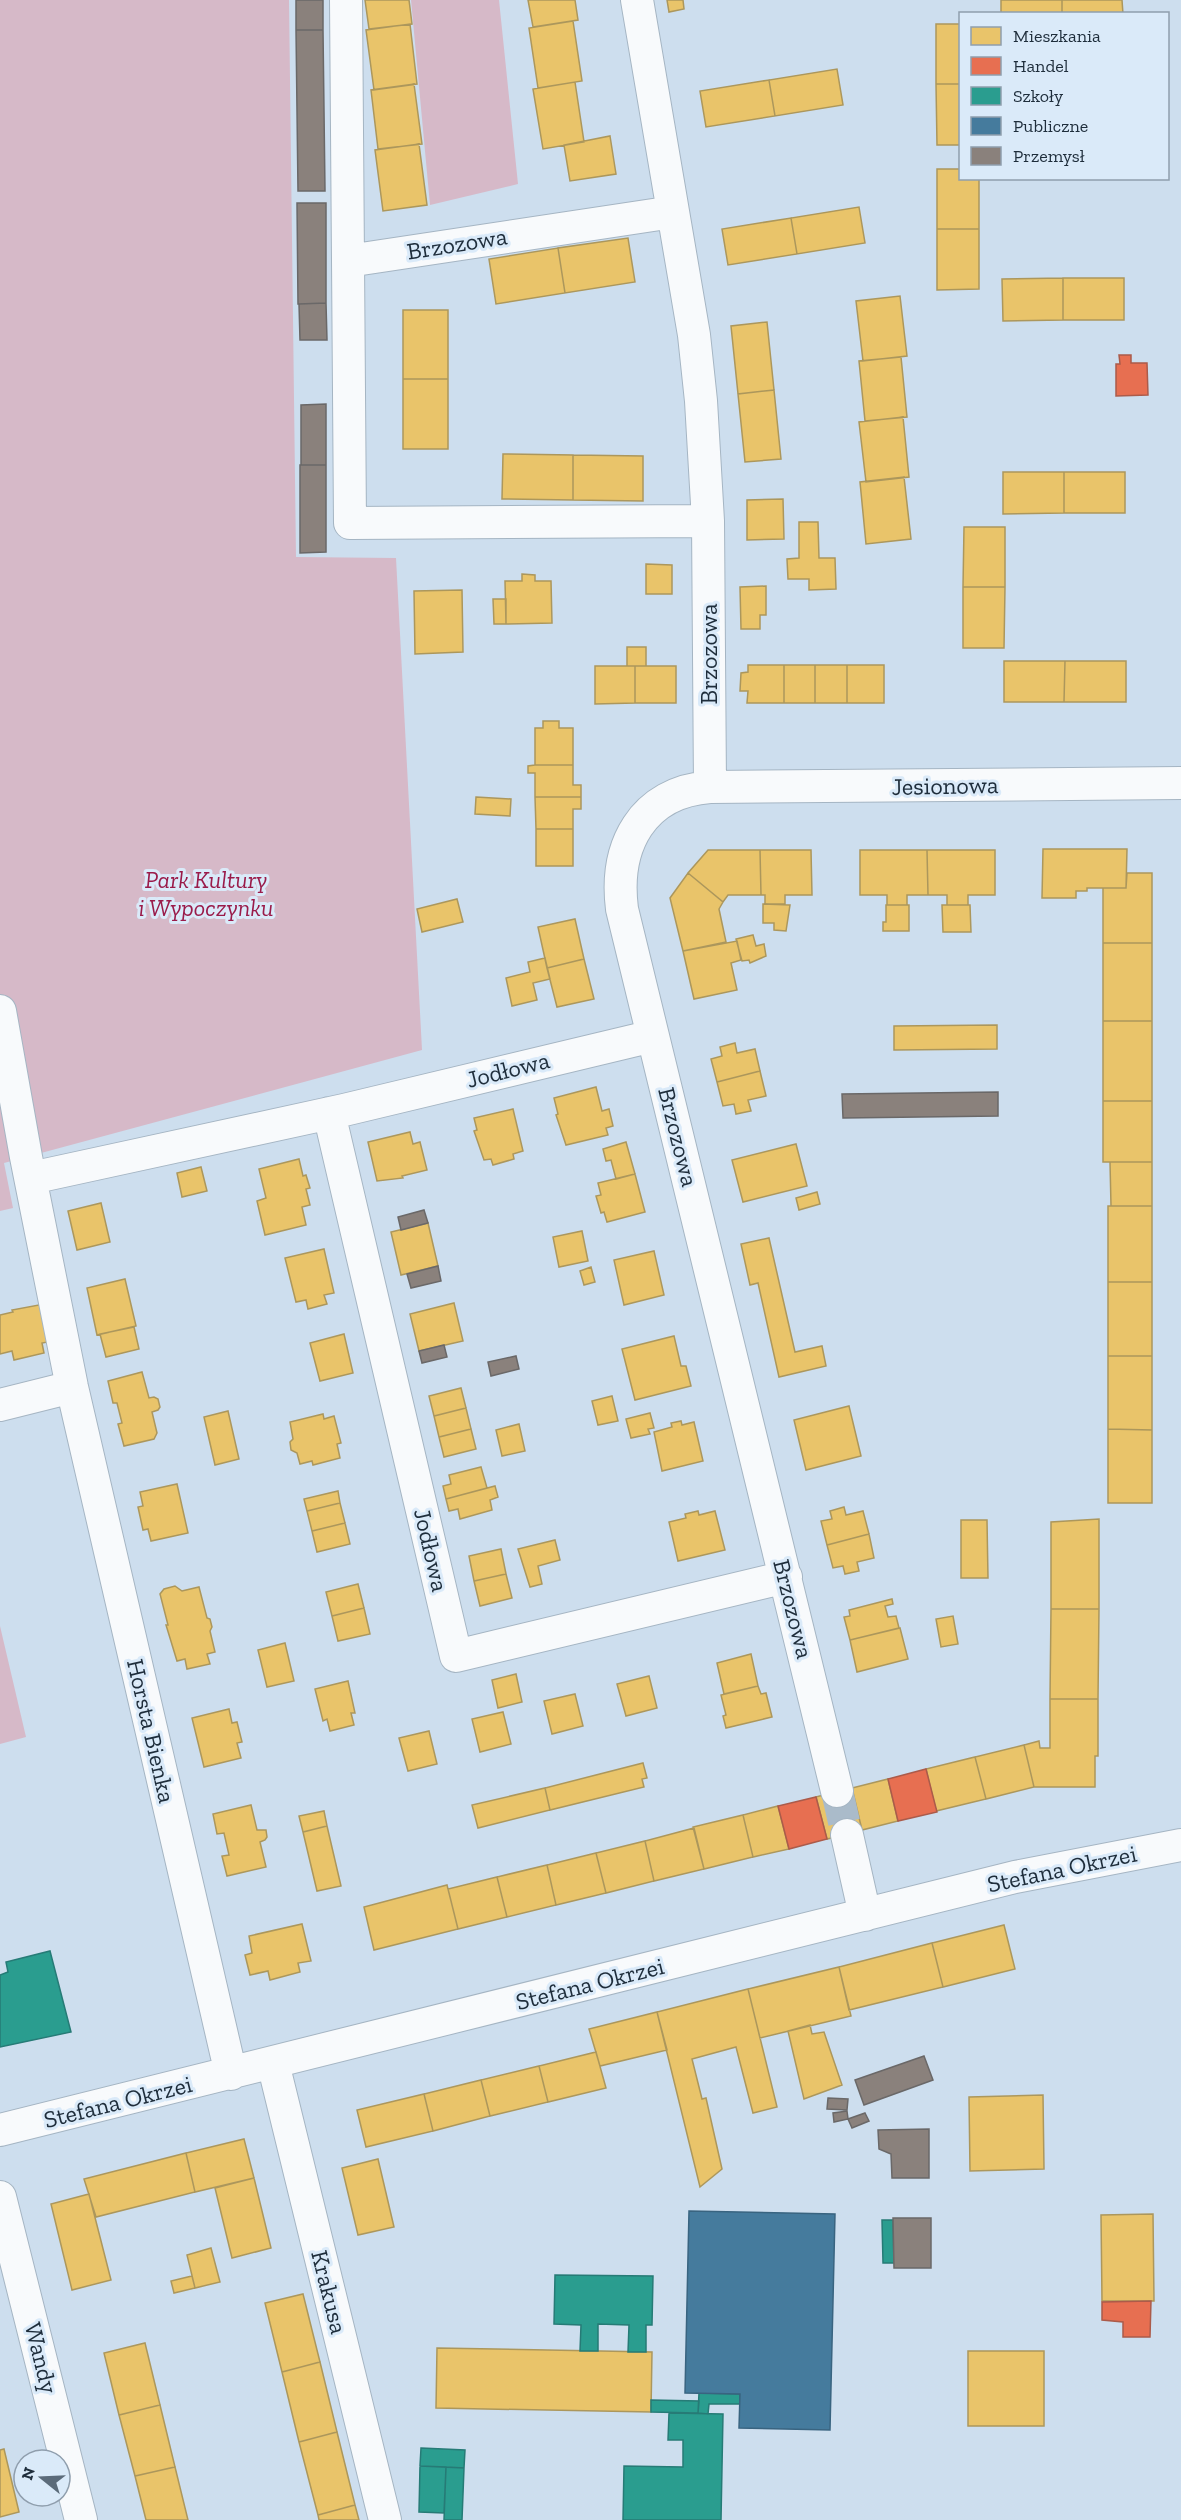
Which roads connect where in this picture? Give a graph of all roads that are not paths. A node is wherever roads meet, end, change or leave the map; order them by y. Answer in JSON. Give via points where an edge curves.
{"nodes":[{"id":1,"x":346,"y":0,"type":"edge"},
{"id":2,"x":637,"y":0,"type":"edge"},
{"id":3,"x":673,"y":212,"type":"junction"},
{"id":4,"x":348,"y":261,"type":"junction"},
{"id":5,"x":708,"y":521,"type":"junction"},
{"id":6,"x":1181,"y":783,"type":"edge"},
{"id":7,"x":710,"y":787,"type":"junction"},
{"id":8,"x":0,"y":1011,"type":"edge"},
{"id":9,"x":653,"y":1036,"type":"junction"},
{"id":10,"x":329,"y":1113,"type":"junction"},
{"id":11,"x":31,"y":1178,"type":"junction"},
{"id":12,"x":72,"y":1388,"type":"junction"},
{"id":13,"x":0,"y":1405,"type":"edge"},
{"id":14,"x":786,"y":1577,"type":"junction"},
{"id":15,"x":837,"y":1791,"type":"tunnel mouth"},
{"id":16,"x":847,"y":1835,"type":"tunnel mouth"},
{"id":17,"x":1181,"y":1845,"type":"edge"},
{"id":18,"x":865,"y":1915,"type":"junction"},
{"id":19,"x":273,"y":2063,"type":"junction"},
{"id":20,"x":231,"y":2074,"type":"junction"},
{"id":21,"x":0,"y":2130,"type":"edge"},
{"id":22,"x":0,"y":2197,"type":"edge"},
{"id":23,"x":81,"y":2520,"type":"edge"},
{"id":24,"x":386,"y":2520,"type":"edge"}],
"edges":[{"from":1,"to":4,"type":"street"},
{"from":2,"to":3,"type":"street","name":"Brzozowa"},
{"from":3,"to":4,"type":"street","name":"Brzozowa"},
{"from":3,"to":5,"type":"street","name":"Brzozowa","via":[[694,335]]},
{"from":4,"to":5,"type":"street","via":[[350,523]]},
{"from":5,"to":7,"type":"street","name":"Brzozowa"},
{"from":6,"to":7,"type":"street","name":"Jesionowa"},
{"from":7,"to":9,"type":"street","name":"Brzozowa","via":[[691,788],[661,803],[631,836],[622,859],[622,909]]},
{"from":8,"to":11,"type":"street","name":"Horsta Bienka"},
{"from":9,"to":10,"type":"street","name":"Jodłowa"},
{"from":9,"to":14,"type":"street","name":"Brzozowa"},
{"from":10,"to":11,"type":"street","name":"Jodłowa"},
{"from":10,"to":14,"type":"street","name":"Jodłowa","via":[[456,1656]]},
{"from":11,"to":12,"type":"street","name":"Horsta Bienka"},
{"from":12,"to":13,"type":"street"},
{"from":12,"to":20,"type":"street","name":"Horsta Bienka"},
{"from":14,"to":15,"type":"street","name":"Brzozowa"},
{"from":16,"to":18,"type":"street"},
{"from":17,"to":18,"type":"street","name":"Stefana Okrzei","via":[[1015,1877]]},
{"from":18,"to":19,"type":"street","name":"Stefana Okrzei"},
{"from":19,"to":20,"type":"street","name":"Stefana Okrzei"},
{"from":19,"to":24,"type":"street","name":"Krakusa"},
{"from":20,"to":21,"type":"street","name":"Stefana Okrzei"},
{"from":22,"to":23,"type":"street","name":"Wandy"}]}
